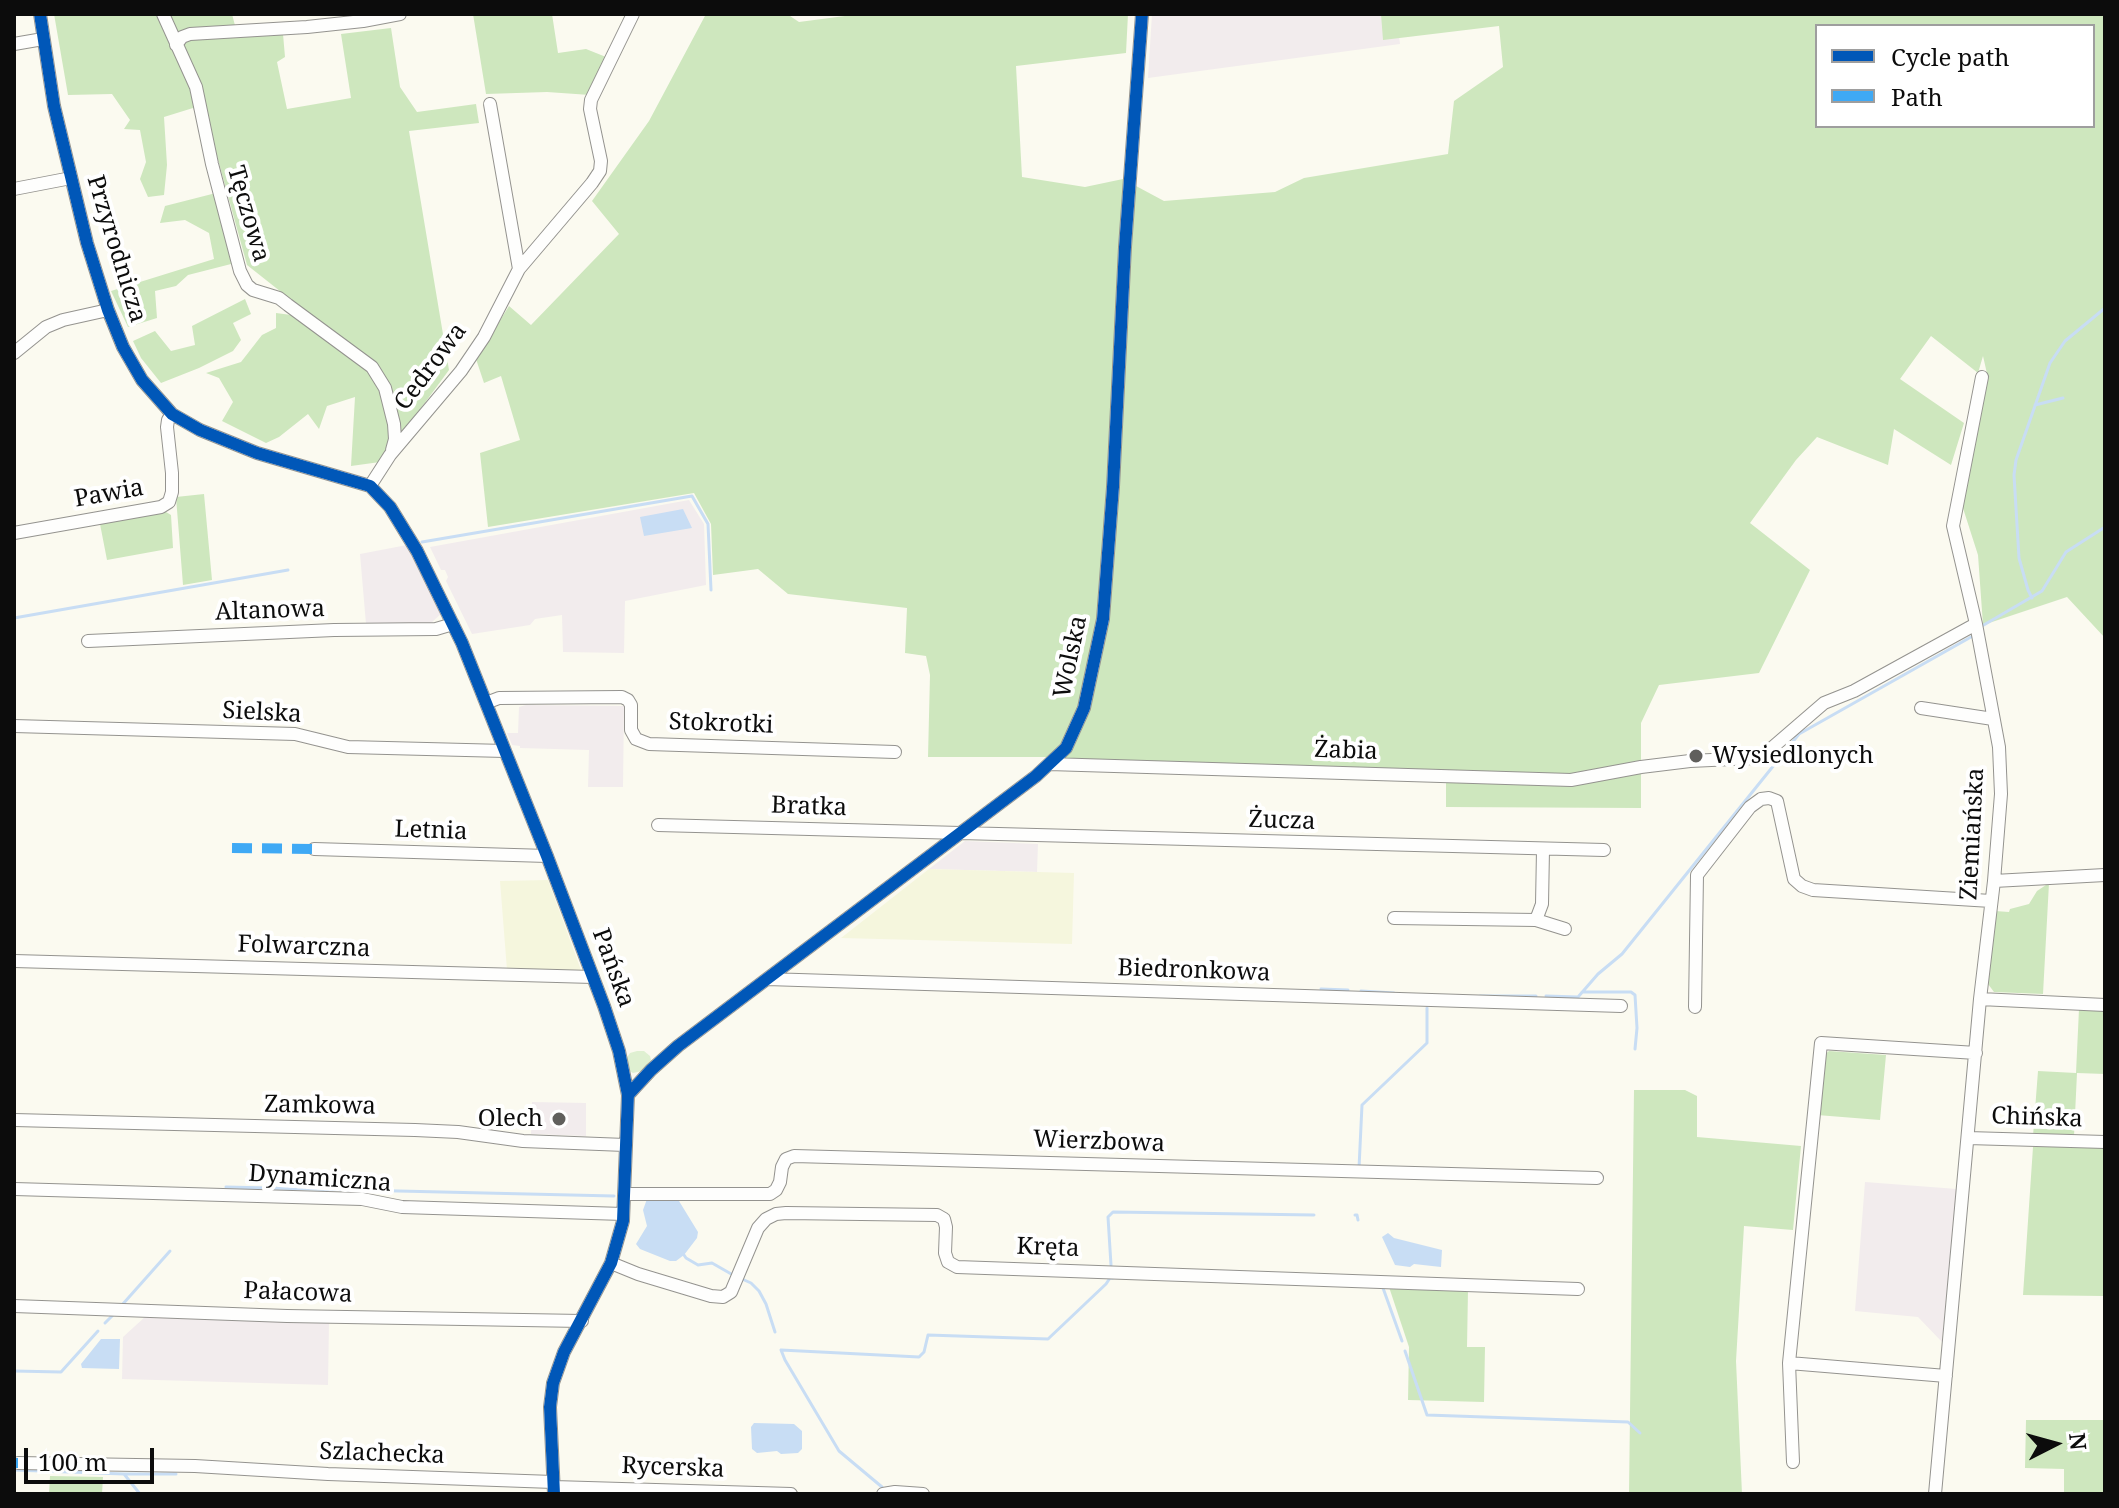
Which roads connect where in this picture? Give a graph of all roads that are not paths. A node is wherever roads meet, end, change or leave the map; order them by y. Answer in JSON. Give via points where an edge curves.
{"nodes":[{"id":1,"x":40,"y":14,"type":"edge"},
{"id":2,"x":163,"y":14,"type":"edge"},
{"id":3,"x":400,"y":14,"type":"edge"},
{"id":4,"x":633,"y":14,"type":"edge"},
{"id":5,"x":1142,"y":14,"type":"edge"},
{"id":6,"x":43,"y":39,"type":"junction"},
{"id":7,"x":14,"y":44,"type":"edge"},
{"id":8,"x":176,"y":45,"type":"junction"},
{"id":9,"x":490,"y":104,"type":"dead end"},
{"id":10,"x":71,"y":178,"type":"junction"},
{"id":11,"x":14,"y":189,"type":"edge"},
{"id":12,"x":519,"y":269,"type":"junction"},
{"id":13,"x":108,"y":310,"type":"junction"},
{"id":14,"x":14,"y":353,"type":"edge"},
{"id":15,"x":1982,"y":377,"type":"dead end"},
{"id":16,"x":172,"y":414,"type":"junction"},
{"id":17,"x":390,"y":455,"type":"junction"},
{"id":18,"x":370,"y":486,"type":"junction"},
{"id":19,"x":14,"y":533,"type":"edge"},
{"id":20,"x":453,"y":624,"type":"junction"},
{"id":21,"x":1976,"y":624,"type":"junction"},
{"id":22,"x":88,"y":641,"type":"dead end"},
{"id":23,"x":486,"y":703,"type":"junction"},
{"id":24,"x":1921,"y":708,"type":"dead end"},
{"id":25,"x":1993,"y":719,"type":"junction"},
{"id":26,"x":14,"y":726,"type":"edge"},
{"id":27,"x":505,"y":751,"type":"junction"},
{"id":28,"x":895,"y":752,"type":"dead end"},
{"id":29,"x":1049,"y":764,"type":"junction"},
{"id":30,"x":658,"y":825,"type":"dead end"},
{"id":31,"x":960,"y":833,"type":"junction"},
{"id":32,"x":314,"y":849,"type":"dead end"},
{"id":33,"x":1543,"y":850,"type":"junction"},
{"id":34,"x":1604,"y":850,"type":"dead end"},
{"id":35,"x":547,"y":856,"type":"junction"},
{"id":36,"x":2105,"y":875,"type":"edge"},
{"id":37,"x":1994,"y":881,"type":"junction"},
{"id":38,"x":1991,"y":901,"type":"junction"},
{"id":39,"x":1394,"y":918,"type":"dead end"},
{"id":40,"x":1536,"y":920,"type":"junction"},
{"id":41,"x":1565,"y":929,"type":"dead end"},
{"id":42,"x":14,"y":961,"type":"edge"},
{"id":43,"x":593,"y":977,"type":"junction"},
{"id":44,"x":767,"y":979,"type":"junction"},
{"id":45,"x":1980,"y":999,"type":"junction"},
{"id":46,"x":2105,"y":1005,"type":"edge"},
{"id":47,"x":1621,"y":1006,"type":"dead end"},
{"id":48,"x":1695,"y":1007,"type":"dead end"},
{"id":49,"x":1976,"y":1053,"type":"junction"},
{"id":50,"x":628,"y":1095,"type":"junction"},
{"id":51,"x":14,"y":1120,"type":"edge"},
{"id":52,"x":1968,"y":1138,"type":"junction"},
{"id":53,"x":2105,"y":1142,"type":"edge"},
{"id":54,"x":625,"y":1145,"type":"junction"},
{"id":55,"x":1597,"y":1178,"type":"dead end"},
{"id":56,"x":14,"y":1189,"type":"edge"},
{"id":57,"x":624,"y":1194,"type":"junction"},
{"id":58,"x":623,"y":1214,"type":"junction"},
{"id":59,"x":611,"y":1263,"type":"junction"},
{"id":60,"x":1578,"y":1289,"type":"dead end"},
{"id":61,"x":14,"y":1306,"type":"edge"},
{"id":62,"x":582,"y":1321,"type":"junction"},
{"id":63,"x":1789,"y":1363,"type":"junction"},
{"id":64,"x":1946,"y":1376,"type":"junction"},
{"id":65,"x":1793,"y":1462,"type":"dead end"},
{"id":66,"x":18,"y":1463,"type":"dead end"},
{"id":67,"x":554,"y":1488,"type":"edge"},
{"id":68,"x":791,"y":1494,"type":"edge"},
{"id":69,"x":883,"y":1494,"type":"edge"},
{"id":70,"x":923,"y":1494,"type":"edge"},
{"id":71,"x":1935,"y":1494,"type":"edge"}],
"edges":[{"from":1,"to":6,"type":"street","name":"Przyrodnicza"},
{"from":2,"to":8,"type":"street","name":"Tęczowa"},
{"from":3,"to":8,"type":"street","via":[[307,27],[190,34]]},
{"from":4,"to":12,"type":"street","name":"Cedrowa","via":[[591,100],[600,171]]},
{"from":5,"to":29,"type":"street","name":"Wolska","via":[[1103,619],[1084,708],[1066,748]]},
{"from":6,"to":7,"type":"street"},
{"from":6,"to":10,"type":"street","name":"Przyrodnicza"},
{"from":8,"to":17,"type":"street","name":"Tęczowa","via":[[196,87],[247,285],[279,298],[372,367],[385,388],[394,424]]},
{"from":9,"to":12,"type":"street"},
{"from":10,"to":11,"type":"street"},
{"from":10,"to":13,"type":"street","name":"Przyrodnicza"},
{"from":12,"to":17,"type":"street","name":"Cedrowa","via":[[461,371]]},
{"from":13,"to":14,"type":"street","via":[[46,327]]},
{"from":13,"to":16,"type":"street","name":"Przyrodnicza","via":[[142,380]]},
{"from":15,"to":21,"type":"street","name":"Ziemiańska","via":[[1953,526]]},
{"from":16,"to":18,"type":"street","name":"Przyrodnicza","via":[[257,453]]},
{"from":16,"to":19,"type":"street","name":"Pawia","via":[[167,427],[169,502]]},
{"from":17,"to":18,"type":"street","name":"Cedrowa"},
{"from":18,"to":20,"type":"street","name":"Pańska","via":[[404,528]]},
{"from":20,"to":22,"type":"street","name":"Altanowa","via":[[436,629]]},
{"from":20,"to":23,"type":"street","name":"Pańska"},
{"from":21,"to":25,"type":"street","name":"Ziemiańska"},
{"from":21,"to":29,"type":"street","name":"Żabia","via":[[1824,703],[1754,758],[1690,761],[1571,780]]},
{"from":23,"to":27,"type":"street","name":"Pańska"},
{"from":23,"to":28,"type":"street","name":"Stokrotki","via":[[499,698],[622,697],[631,705],[636,739],[649,744]]},
{"from":24,"to":25,"type":"street"},
{"from":25,"to":37,"type":"street","name":"Ziemiańska","via":[[2001,794]]},
{"from":26,"to":27,"type":"street","name":"Sielska","via":[[295,734],[348,747]]},
{"from":27,"to":35,"type":"street","name":"Pańska"},
{"from":29,"to":31,"type":"street","name":"Wolska"},
{"from":30,"to":31,"type":"street","name":"Bratka"},
{"from":31,"to":33,"type":"street","name":"Żucza"},
{"from":31,"to":44,"type":"street","name":"Wolska"},
{"from":32,"to":35,"type":"street","name":"Letnia"},
{"from":33,"to":34,"type":"street","name":"Żucza"},
{"from":33,"to":40,"type":"street","via":[[1542,904]]},
{"from":35,"to":43,"type":"street","name":"Pańska"},
{"from":36,"to":37,"type":"street"},
{"from":37,"to":38,"type":"street","name":"Ziemiańska"},
{"from":38,"to":45,"type":"street","name":"Ziemiańska"},
{"from":38,"to":48,"type":"street","via":[[1802,886],[1794,879],[1777,801],[1761,799],[1697,875]]},
{"from":39,"to":40,"type":"street"},
{"from":40,"to":41,"type":"street"},
{"from":42,"to":43,"type":"street","name":"Folwarczna"},
{"from":43,"to":50,"type":"street","name":"Pańska"},
{"from":44,"to":47,"type":"street","name":"Biedronkowa"},
{"from":44,"to":50,"type":"street","name":"Wolska","via":[[664,1057]]},
{"from":45,"to":46,"type":"street"},
{"from":45,"to":49,"type":"street","name":"Ziemiańska"},
{"from":49,"to":52,"type":"street","name":"Ziemiańska"},
{"from":49,"to":63,"type":"street","via":[[1821,1043]]},
{"from":50,"to":54,"type":"street","name":"Pańska"},
{"from":51,"to":54,"type":"street","name":"Zamkowa","via":[[415,1130]]},
{"from":52,"to":53,"type":"street","name":"Chińska"},
{"from":52,"to":64,"type":"street","name":"Ziemiańska"},
{"from":54,"to":57,"type":"street","name":"Pańska"},
{"from":55,"to":57,"type":"street","name":"Wierzbowa","via":[[794,1156],[786,1159],[780,1182],[770,1194]]},
{"from":56,"to":58,"type":"street","name":"Dynamiczna","via":[[362,1199],[402,1207]]},
{"from":57,"to":58,"type":"street","name":"Pańska"},
{"from":58,"to":59,"type":"street","name":"Pańska"},
{"from":59,"to":60,"type":"street","name":"Kręta","via":[[723,1297],[731,1292],[758,1228],[776,1214],[937,1215],[946,1227],[948,1262],[957,1267]]},
{"from":59,"to":62,"type":"street","name":"Pańska"},
{"from":61,"to":62,"type":"street","name":"Pałacowa"},
{"from":62,"to":67,"type":"street","name":"Pańska","via":[[553,1383]]},
{"from":63,"to":64,"type":"street"},
{"from":63,"to":65,"type":"street"},
{"from":64,"to":71,"type":"street","name":"Ziemiańska"},
{"from":66,"to":67,"type":"street","name":"Szlachecka","via":[[195,1466]]},
{"from":67,"to":68,"type":"street","name":"Rycerska"},
{"from":69,"to":70,"type":"street"}]}
